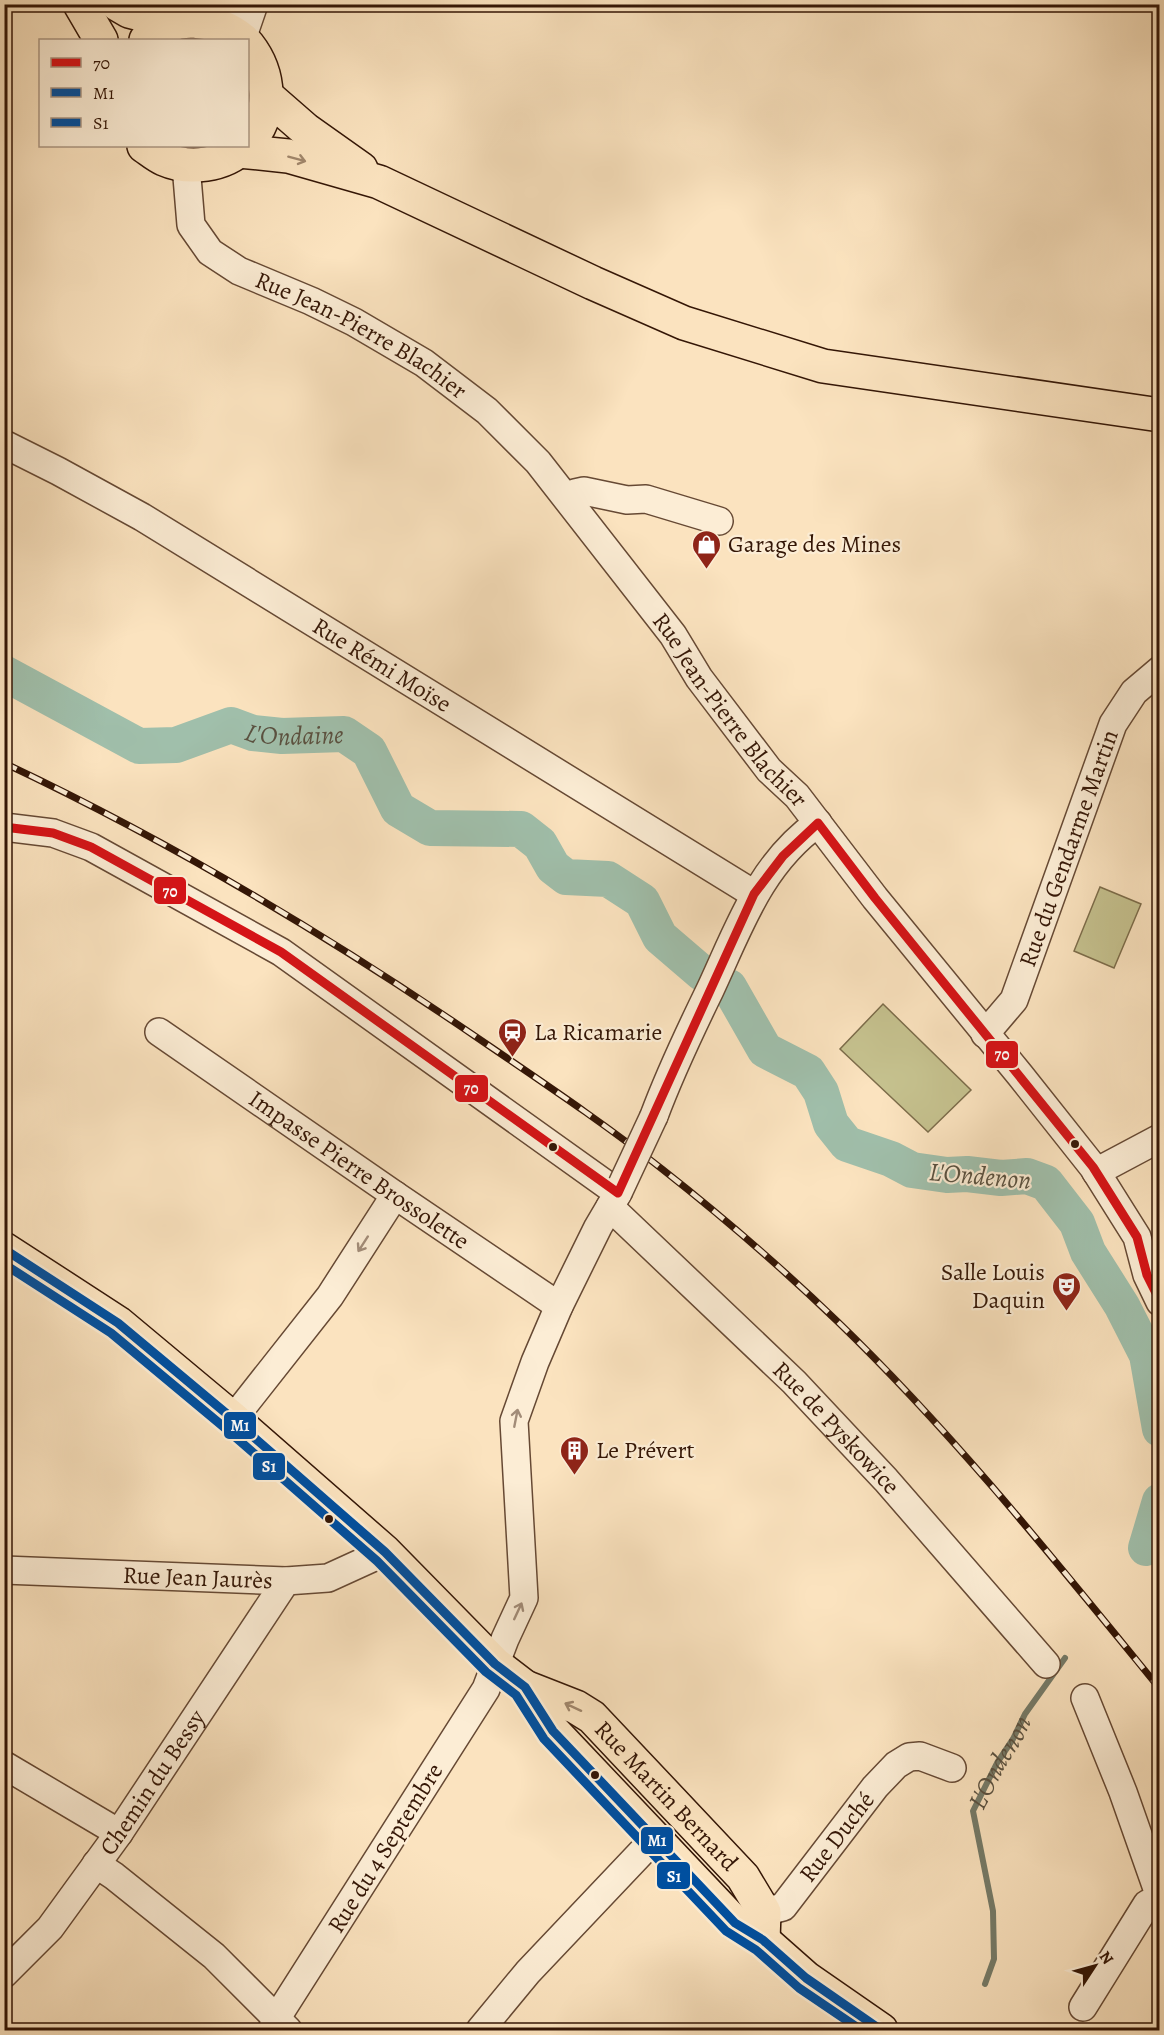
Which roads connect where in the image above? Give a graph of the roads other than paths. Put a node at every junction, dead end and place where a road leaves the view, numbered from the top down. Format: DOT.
graph roads {
  1 [pos="81,4"];
  2 [pos="117,4"];
  3 [pos="254,4"];
  4 [pos="175,23"];
  5 [pos="236,31"];
  6 [pos="100,39"];
  7 [pos="147,39"];
  8 [pos="249,47"];
  9 [pos="267,96"];
  10 [pos="249,140"];
  11 [pos="145,147"];
  12 [pos="241,147"];
  13 [pos="248,147"];
  14 [pos="186,165"];
  15 [pos="379,182"];
  16 [pos="1160,415"];
  17 [pos="4,444"];
  18 [pos="567,498"];
  19 [pos="719,521"];
  20 [pos="1160,670"];
  21 [pos="818,823"];
  22 [pos="4,826"];
  23 [pos="754,894"];
  24 [pos="159,1032"];
  25 [pos="985,1034"];
  26 [pos="1160,1138"];
  27 [pos="1096,1172"];
  28 [pos="395,1195"];
  29 [pos="614,1200"];
  30 [pos="4,1249"];
  31 [pos="1160,1302"];
  32 [pos="559,1306"];
  33 [pos="233,1419"];
  34 [pos="385,1552"];
  35 [pos="4,1570"];
  36 [pos="286,1581"];
  37 [pos="495,1664"];
  38 [pos="1046,1664"];
  39 [pos="525,1687"];
  40 [pos="1085,1698"];
  41 [pos="4,1765"];
  42 [pos="952,1768"];
  43 [pos="119,1833"];
  44 [pos="655,1838"];
  45 [pos="96,1864"];
  46 [pos="1160,1898"];
  47 [pos="763,1926"];
  48 [pos="4,1974"];
  49 [pos="1083,2007"];
  50 [pos="279,2027"];
  51 [pos="480,2031"];
  52 [pos="881,2031"];
  1 -- 6 [label="main road"];
  2 -- 4 [label="main road"];
  3 -- 5 [label="street"];
  4 -- 5 [label="main road"];
  4 -- 7 [label="main road"];
  8 -- 9 [label="main road"];
  9 -- 10 [label="main road"];
  9 -- 15 [label="main road"];
  11 -- 14 [label="main road"];
  12 -- 14 [label="main road"];
  13 -- 15 [label="main road, one-way"];
  14 -- 18 [label="street, Rue Jean-Pierre Blachier"];
  15 -- 16 [label="main road"];
  17 -- 23 [label="street, Rue Rémi Moïse"];
  18 -- 19 [label="street"];
  18 -- 21 [label="street, Rue Jean-Pierre Blachier"];
  20 -- 25 [label="street, Rue du Gendarme Martin"];
  21 -- 23 [label="street, Rue Jean-Pierre Blachier"];
  21 -- 25 [label="street"];
  22 -- 29 [label="street, Rue de Pyskowice"];
  23 -- 29 [label="street, Rue Jean-Pierre Blachier, bridge"];
  24 -- 28 [label="street, Impasse Pierre Brossolette"];
  25 -- 27 [label="street"];
  26 -- 27 [label="street"];
  27 -- 31 [label="street"];
  28 -- 32 [label="street, Impasse Pierre Brossolette"];
  28 -- 33 [label="street, one-way"];
  29 -- 32 [label="street, Rue Jean-Pierre Blachier"];
  29 -- 38 [label="street, Rue de Pyskowice"];
  30 -- 33 [label="main road"];
  37 -- 32 [label="street, Rue du 4 Septembre, one-way"];
  33 -- 34 [label="main road"];
  34 -- 36 [label="street, Rue Jean Jaurès"];
  34 -- 37 [label="main road"];
  35 -- 36 [label="street, Rue Jean Jaurès"];
  36 -- 43 [label="street, Chemin du Bessy"];
  37 -- 39 [label="main road"];
  37 -- 50 [label="street, Rue du 4 Septembre"];
  39 -- 44 [label="main road"];
  47 -- 39 [label="main road, Rue Martin Bernard, one-way"];
  40 -- 46 [label="street"];
  41 -- 43 [label="street"];
  42 -- 47 [label="street, Rue Duché"];
  43 -- 45 [label="street, Chemin du Bessy"];
  44 -- 47 [label="main road"];
  44 -- 51 [label="street"];
  45 -- 48 [label="street, Chemin du Bessy"];
  45 -- 50 [label="street"];
  46 -- 49 [label="street"];
  47 -- 52 [label="main road"];
}
